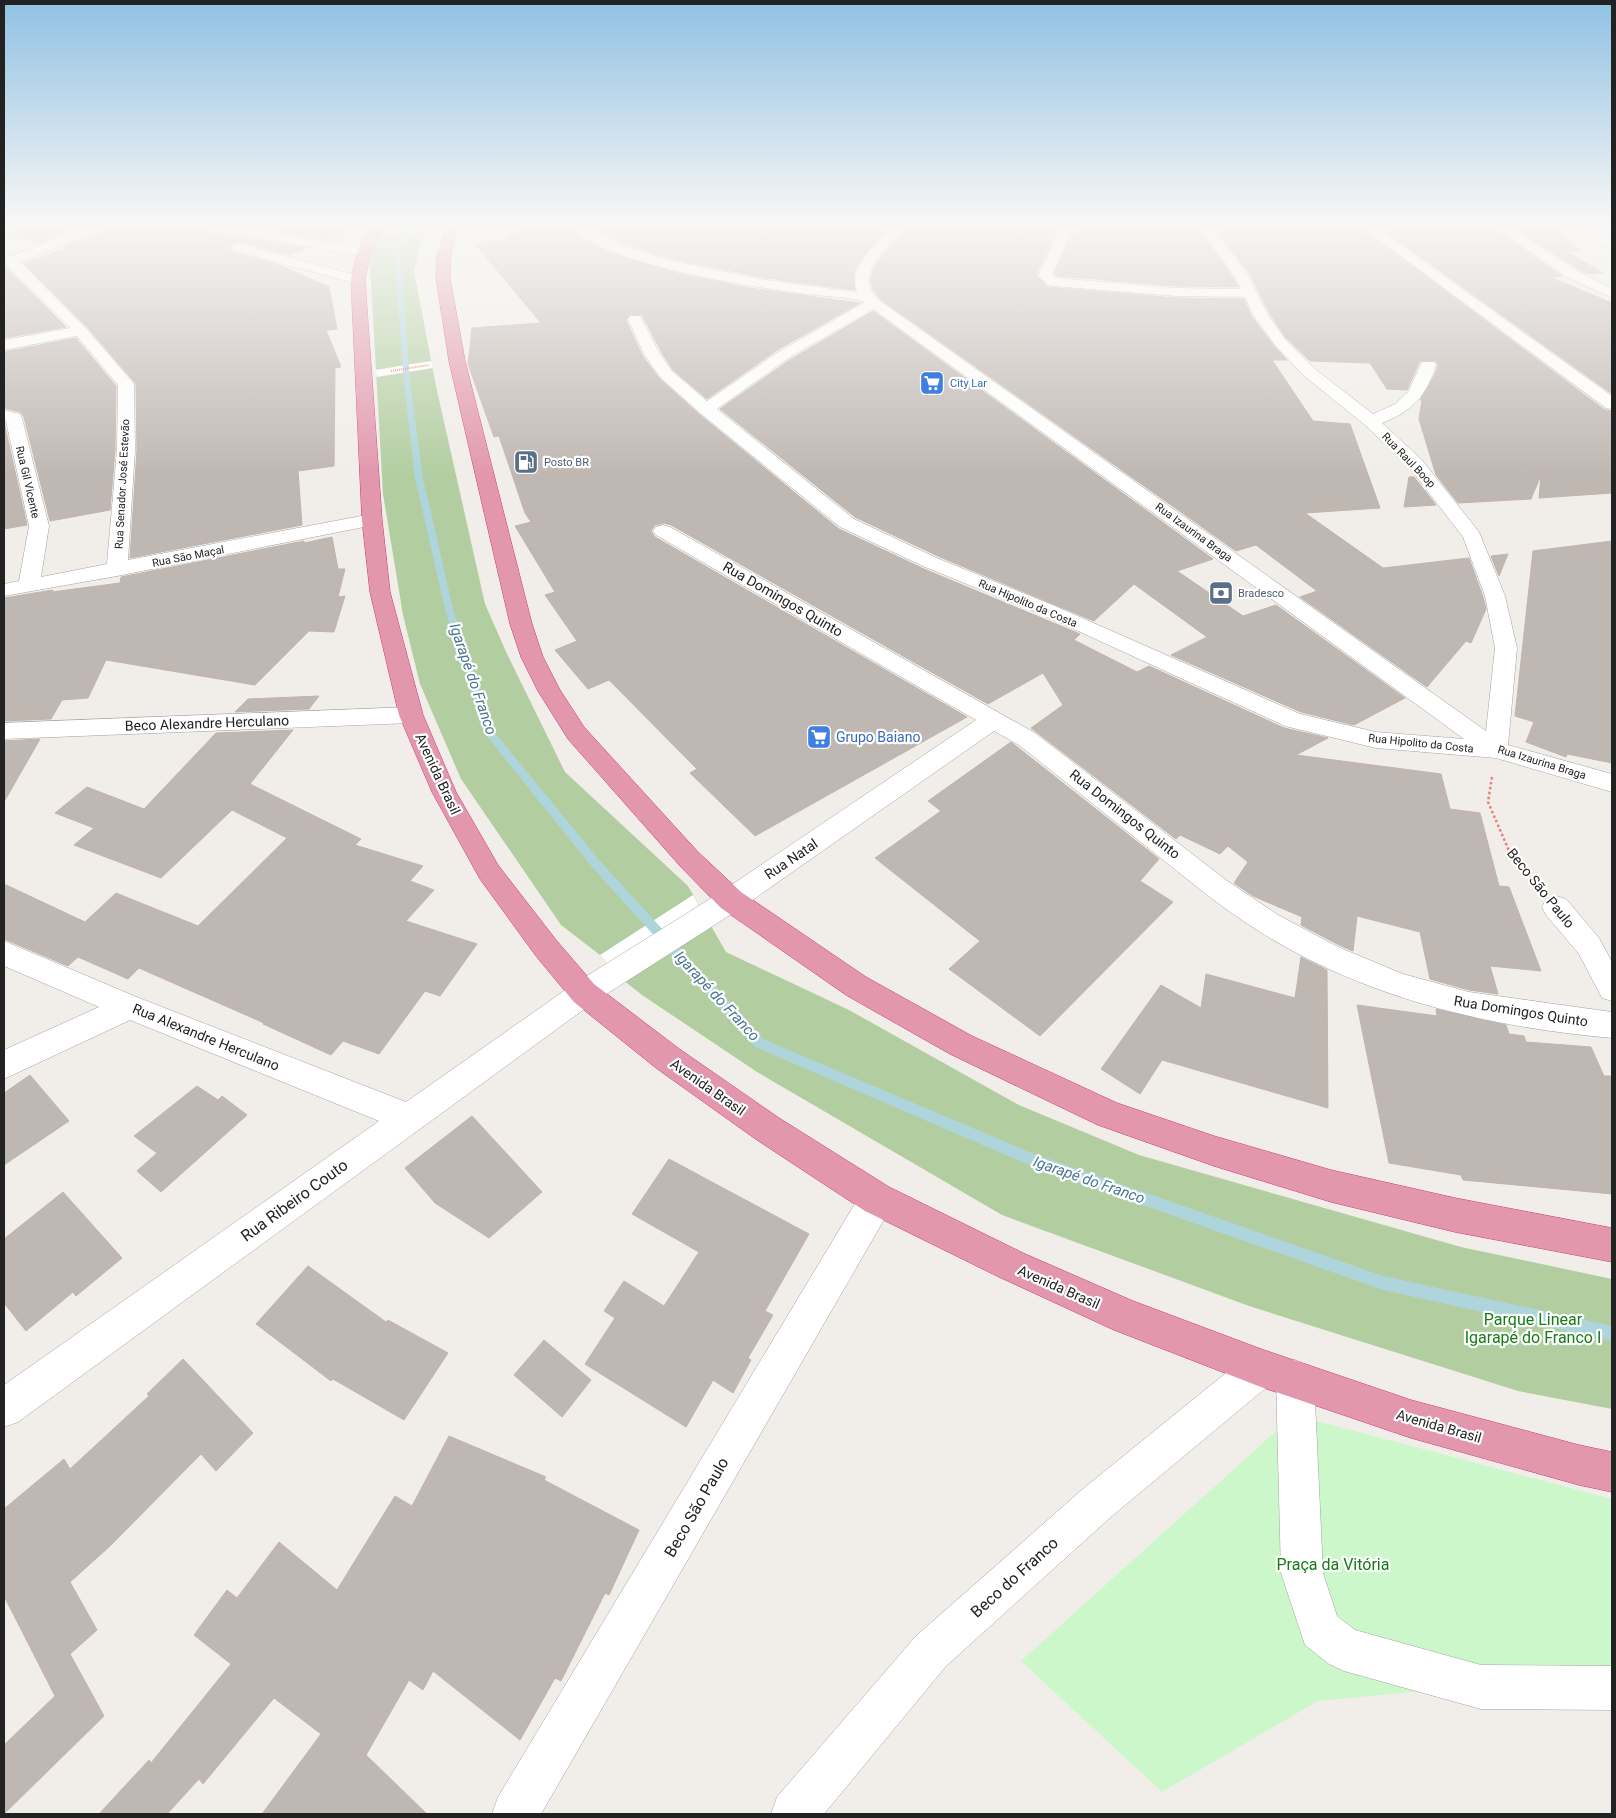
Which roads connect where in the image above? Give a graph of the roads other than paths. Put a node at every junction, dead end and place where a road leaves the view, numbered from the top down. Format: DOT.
graph roads {
  1 [pos="56,307"];
  2 [pos="362,307"];
  3 [pos="448,307"];
  4 [pos="861,307"];
  5 [pos="880,307"];
  6 [pos="1257,307"];
  7 [pos="1478,307"];
  8 [pos="635,319"];
  9 [pos="80,331"];
  10 [pos="4,344"];
  11 [pos="1428,366"];
  12 [pos="1612,404"];
  13 [pos="706,409"];
  14 [pos="4,415"];
  15 [pos="1371,421"];
  16 [pos="372,520"];
  17 [pos="663,531"];
  18 [pos="117,570"];
  19 [pos="29,585"];
  20 [pos="4,590"];
  21 [pos="411,716"];
  22 [pos="995,719"];
  23 [pos="4,732"];
  24 [pos="1496,750"];
  25 [pos="1612,783"];
  26 [pos="731,900"];
  27 [pos="1556,907"];
  28 [pos="4,953"];
  29 [pos="1612,989"];
  30 [pos="584,993"];
  31 [pos="129,1006"];
  32 [pos="1612,1024"];
  33 [pos="4,1065"];
  34 [pos="409,1118"];
  35 [pos="877,1199"];
  36 [pos="1612,1245"];
  37 [pos="1278,1374"];
  38 [pos="4,1408"];
  39 [pos="1612,1472"];
  40 [pos="1612,1688"];
  41 [pos="515,1814"];
  42 [pos="794,1814"];
  1 -- 9 [label="street, Rua Senador José Estevão"];
  2 -- 16 [label="highway, Avenida Brasil"];
  3 -- 26 [label="highway"];
  4 -- 13 [label="street"];
  5 -- 24 [label="street, Rua Izaurina Braga"];
  6 -- 15 [label="street, Rua Raul Boop"];
  7 -- 12 [label="street"];
  8 -- 13 [label="street, Rua Hipolito da Costa"];
  9 -- 10 [label="street"];
  9 -- 18 [label="street, Rua Senador José Estevão"];
  11 -- 15 [label="street"];
  13 -- 24 [label="street, Rua Hipolito da Costa"];
  14 -- 19 [label="street, Rua Gil Vicente"];
  15 -- 24 [label="street, Rua Raul Boop"];
  16 -- 18 [label="street, Rua São Maçal"];
  16 -- 21 [label="highway, Avenida Brasil"];
  17 -- 22 [label="street, Rua Domingos Quinto"];
  18 -- 19 [label="street, Rua São Maçal"];
  19 -- 20 [label="street, Rua São Maçal"];
  21 -- 23 [label="street, Beco Alexandre Herculano"];
  21 -- 30 [label="highway, Avenida Brasil"];
  22 -- 26 [label="street, Rua Natal"];
  22 -- 32 [label="street, Rua Domingos Quinto"];
  24 -- 25 [label="street, Rua Izaurina Braga"];
  26 -- 30 [label="street, Rua Natal"];
  26 -- 36 [label="highway"];
  27 -- 29 [label="street, Beco São Paulo"];
  28 -- 31 [label="street, Rua Alexandre Herculano"];
  30 -- 34 [label="street, Rua Ribeiro Couto"];
  30 -- 35 [label="highway, Avenida Brasil"];
  31 -- 33 [label="street"];
  31 -- 34 [label="street, Rua Alexandre Herculano"];
  34 -- 38 [label="street, Rua Ribeiro Couto"];
  35 -- 37 [label="highway, Avenida Brasil"];
  35 -- 41 [label="street, Beco São Paulo"];
  37 -- 39 [label="highway, Avenida Brasil"];
  37 -- 40 [label="street"];
  37 -- 42 [label="street, Beco do Franco"];
}
